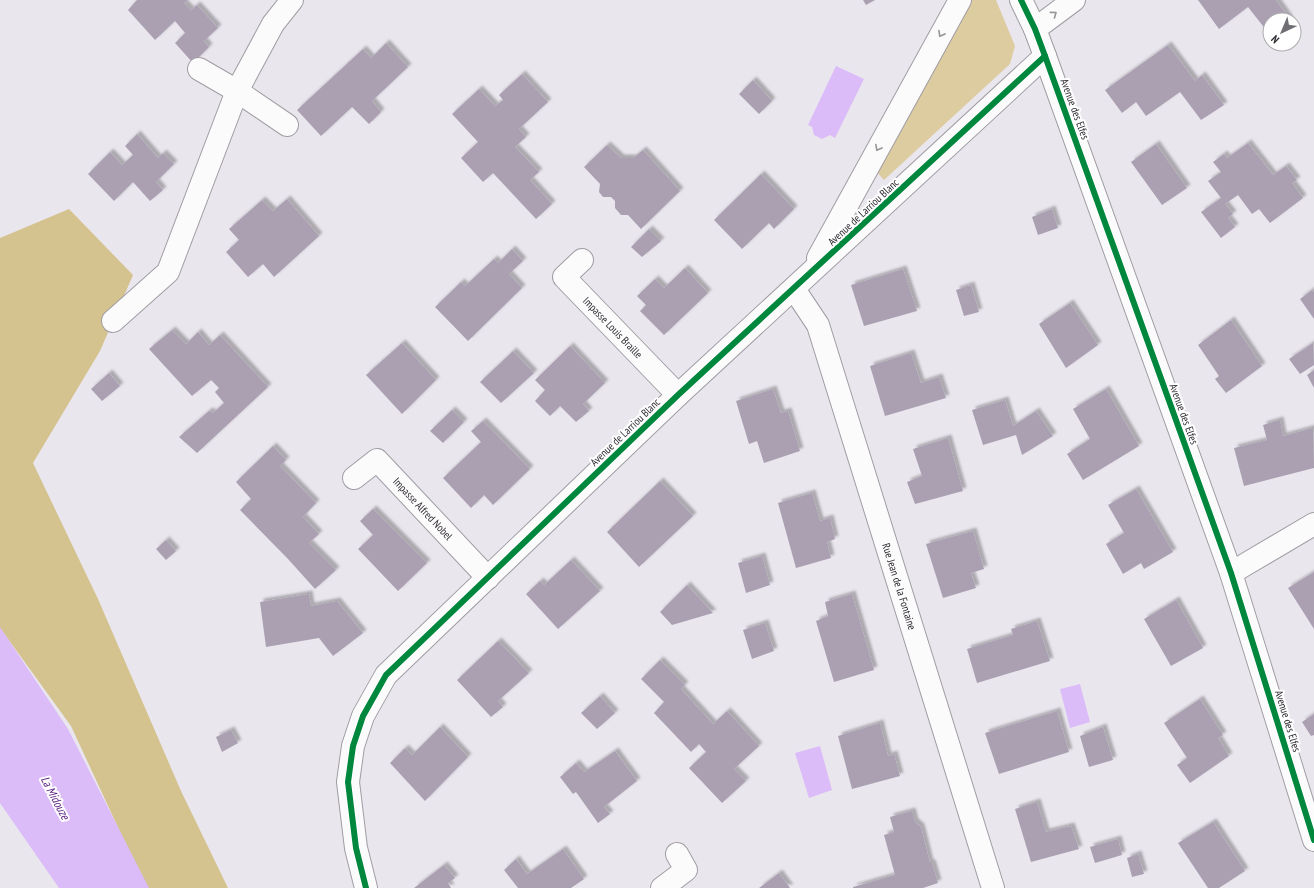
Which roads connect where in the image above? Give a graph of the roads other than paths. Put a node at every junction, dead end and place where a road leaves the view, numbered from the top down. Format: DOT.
graph roads {
  1 [pos="292,0"];
  2 [pos="960,0"];
  3 [pos="1021,0"];
  4 [pos="1074,0"];
  5 [pos="1035,29"];
  6 [pos="1045,56"];
  7 [pos="199,70"];
  8 [pos="237,90"];
  9 [pos="287,125"];
  10 [pos="582,260"];
  11 [pos="801,282"];
  12 [pos="113,321"];
  13 [pos="678,395"];
  14 [pos="354,478"];
  15 [pos="1314,524"];
  16 [pos="1230,573"];
  17 [pos="488,578"];
  18 [pos="1314,840"];
  19 [pos="677,854"];
  20 [pos="366,888"];
  21 [pos="662,888"];
  22 [pos="993,888"];
  1 -- 8 [label="street"];
  2 -- 11 [label="street, Avenue de Larriou Blanc, one-way"];
  3 -- 5 [label="street, Avenue des Elfes"];
  5 -- 4 [label="street, one-way"];
  5 -- 6 [label="street, Avenue des Elfes"];
  6 -- 11 [label="street, Avenue de Larriou Blanc"];
  6 -- 16 [label="street, Avenue des Elfes"];
  7 -- 8 [label="street"];
  8 -- 9 [label="street"];
  8 -- 12 [label="street"];
  10 -- 13 [label="street, Impasse Louis Braille"];
  11 -- 13 [label="street, Avenue de Larriou Blanc"];
  11 -- 22 [label="street, Rue Jean de la Fontaine"];
  13 -- 17 [label="street, Avenue de Larriou Blanc"];
  14 -- 17 [label="street, Impasse Alfred Nobel"];
  15 -- 16 [label="street"];
  16 -- 18 [label="street, Avenue des Elfes"];
  17 -- 20 [label="street, Avenue de Larriou Blanc"];
  19 -- 21 [label="street"];
}
